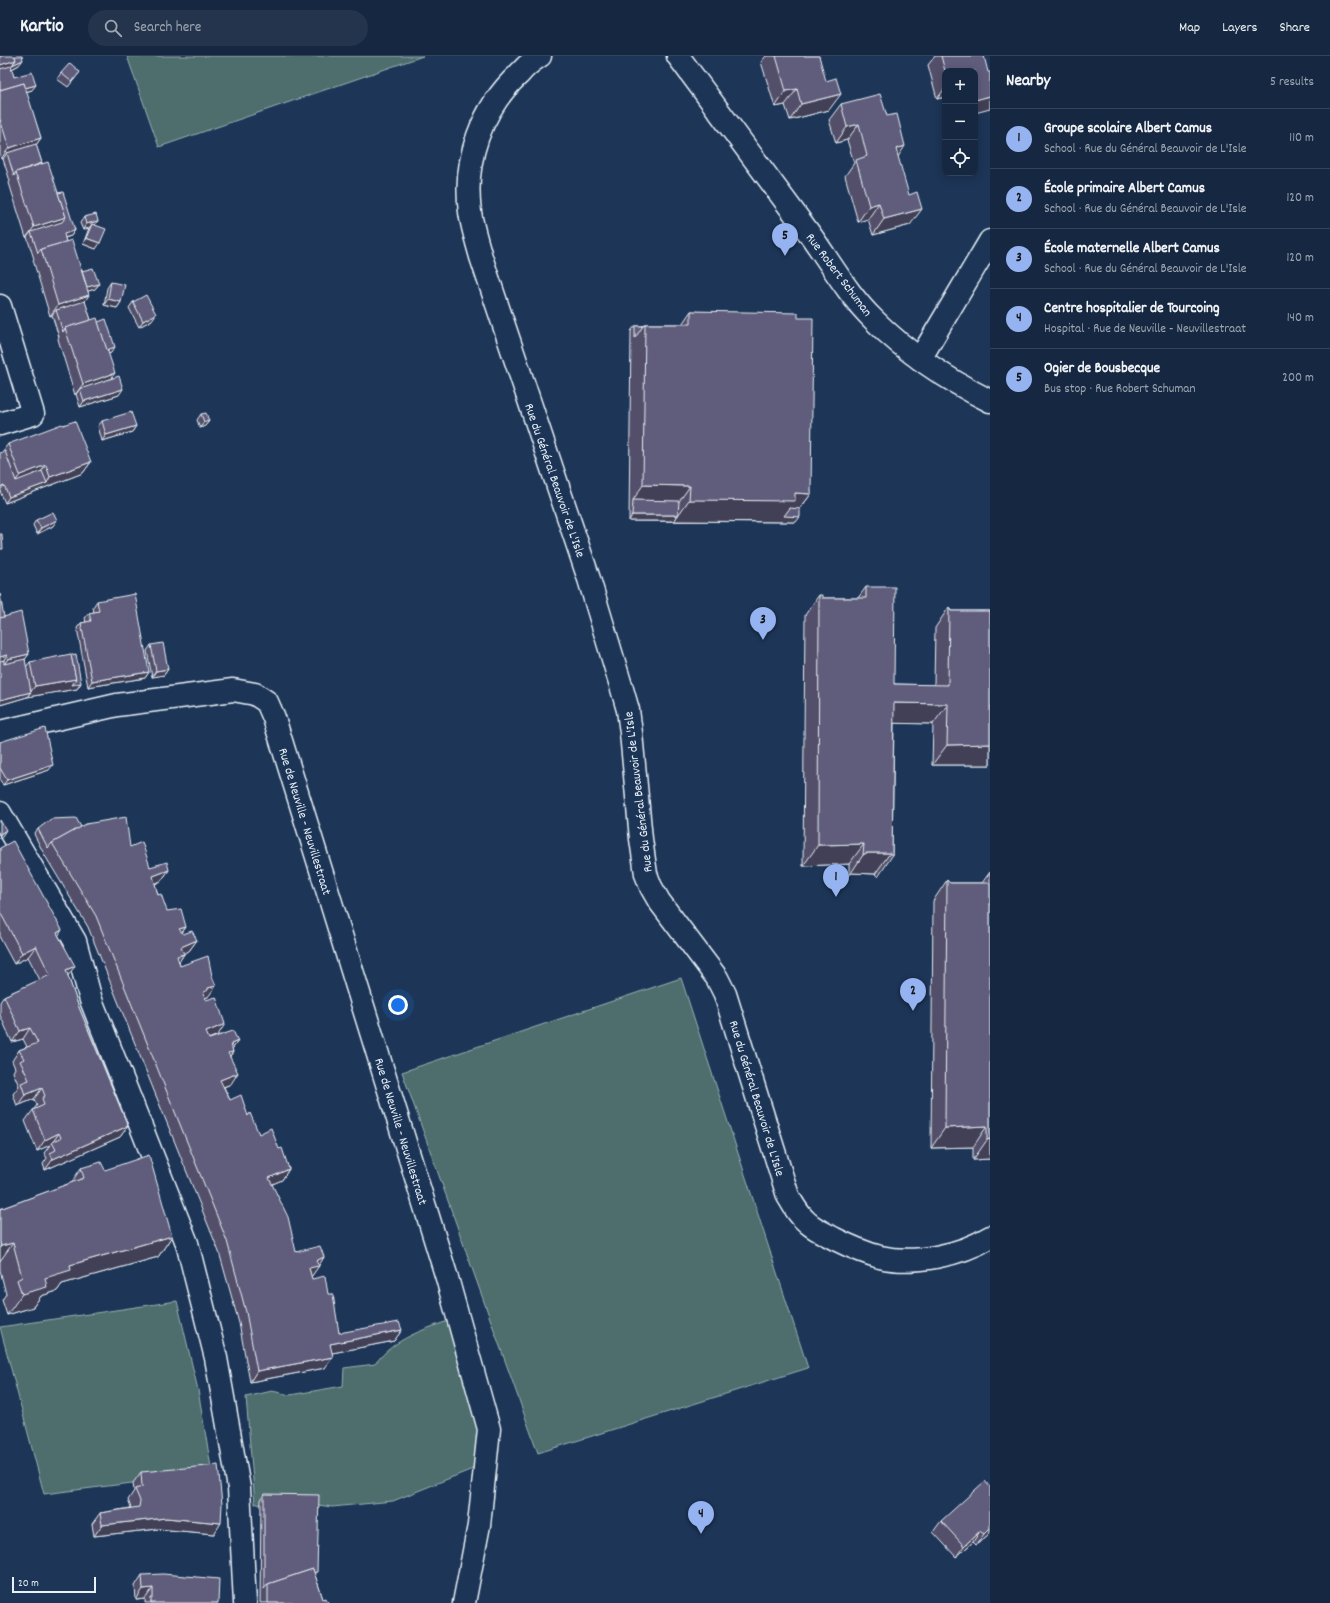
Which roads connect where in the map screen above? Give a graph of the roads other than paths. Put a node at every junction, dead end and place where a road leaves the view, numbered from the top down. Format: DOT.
graph roads {
  1 [pos="540,56"];
  2 [pos="678,56"];
  3 [pos="990,241"];
  4 [pos="0,306"];
  5 [pos="920,359"];
  6 [pos="990,401"];
  7 [pos="0,424"];
  8 [pos="0,732"];
  9 [pos="0,813"];
  10 [pos="990,1237"];
  11 [pos="245,1603"];
  12 [pos="464,1603"];
  1 -- 10 [label="street, Rue du Général Beauvoir de L'Isle"];
  2 -- 5 [label="street, Rue Robert Schuman"];
  3 -- 5 [label="street"];
  4 -- 7 [label="street"];
  5 -- 6 [label="street, Rue Robert Schuman"];
  8 -- 12 [label="street, Rue de Neuville - Neuvillestraat"];
  9 -- 11 [label="street"];
}
